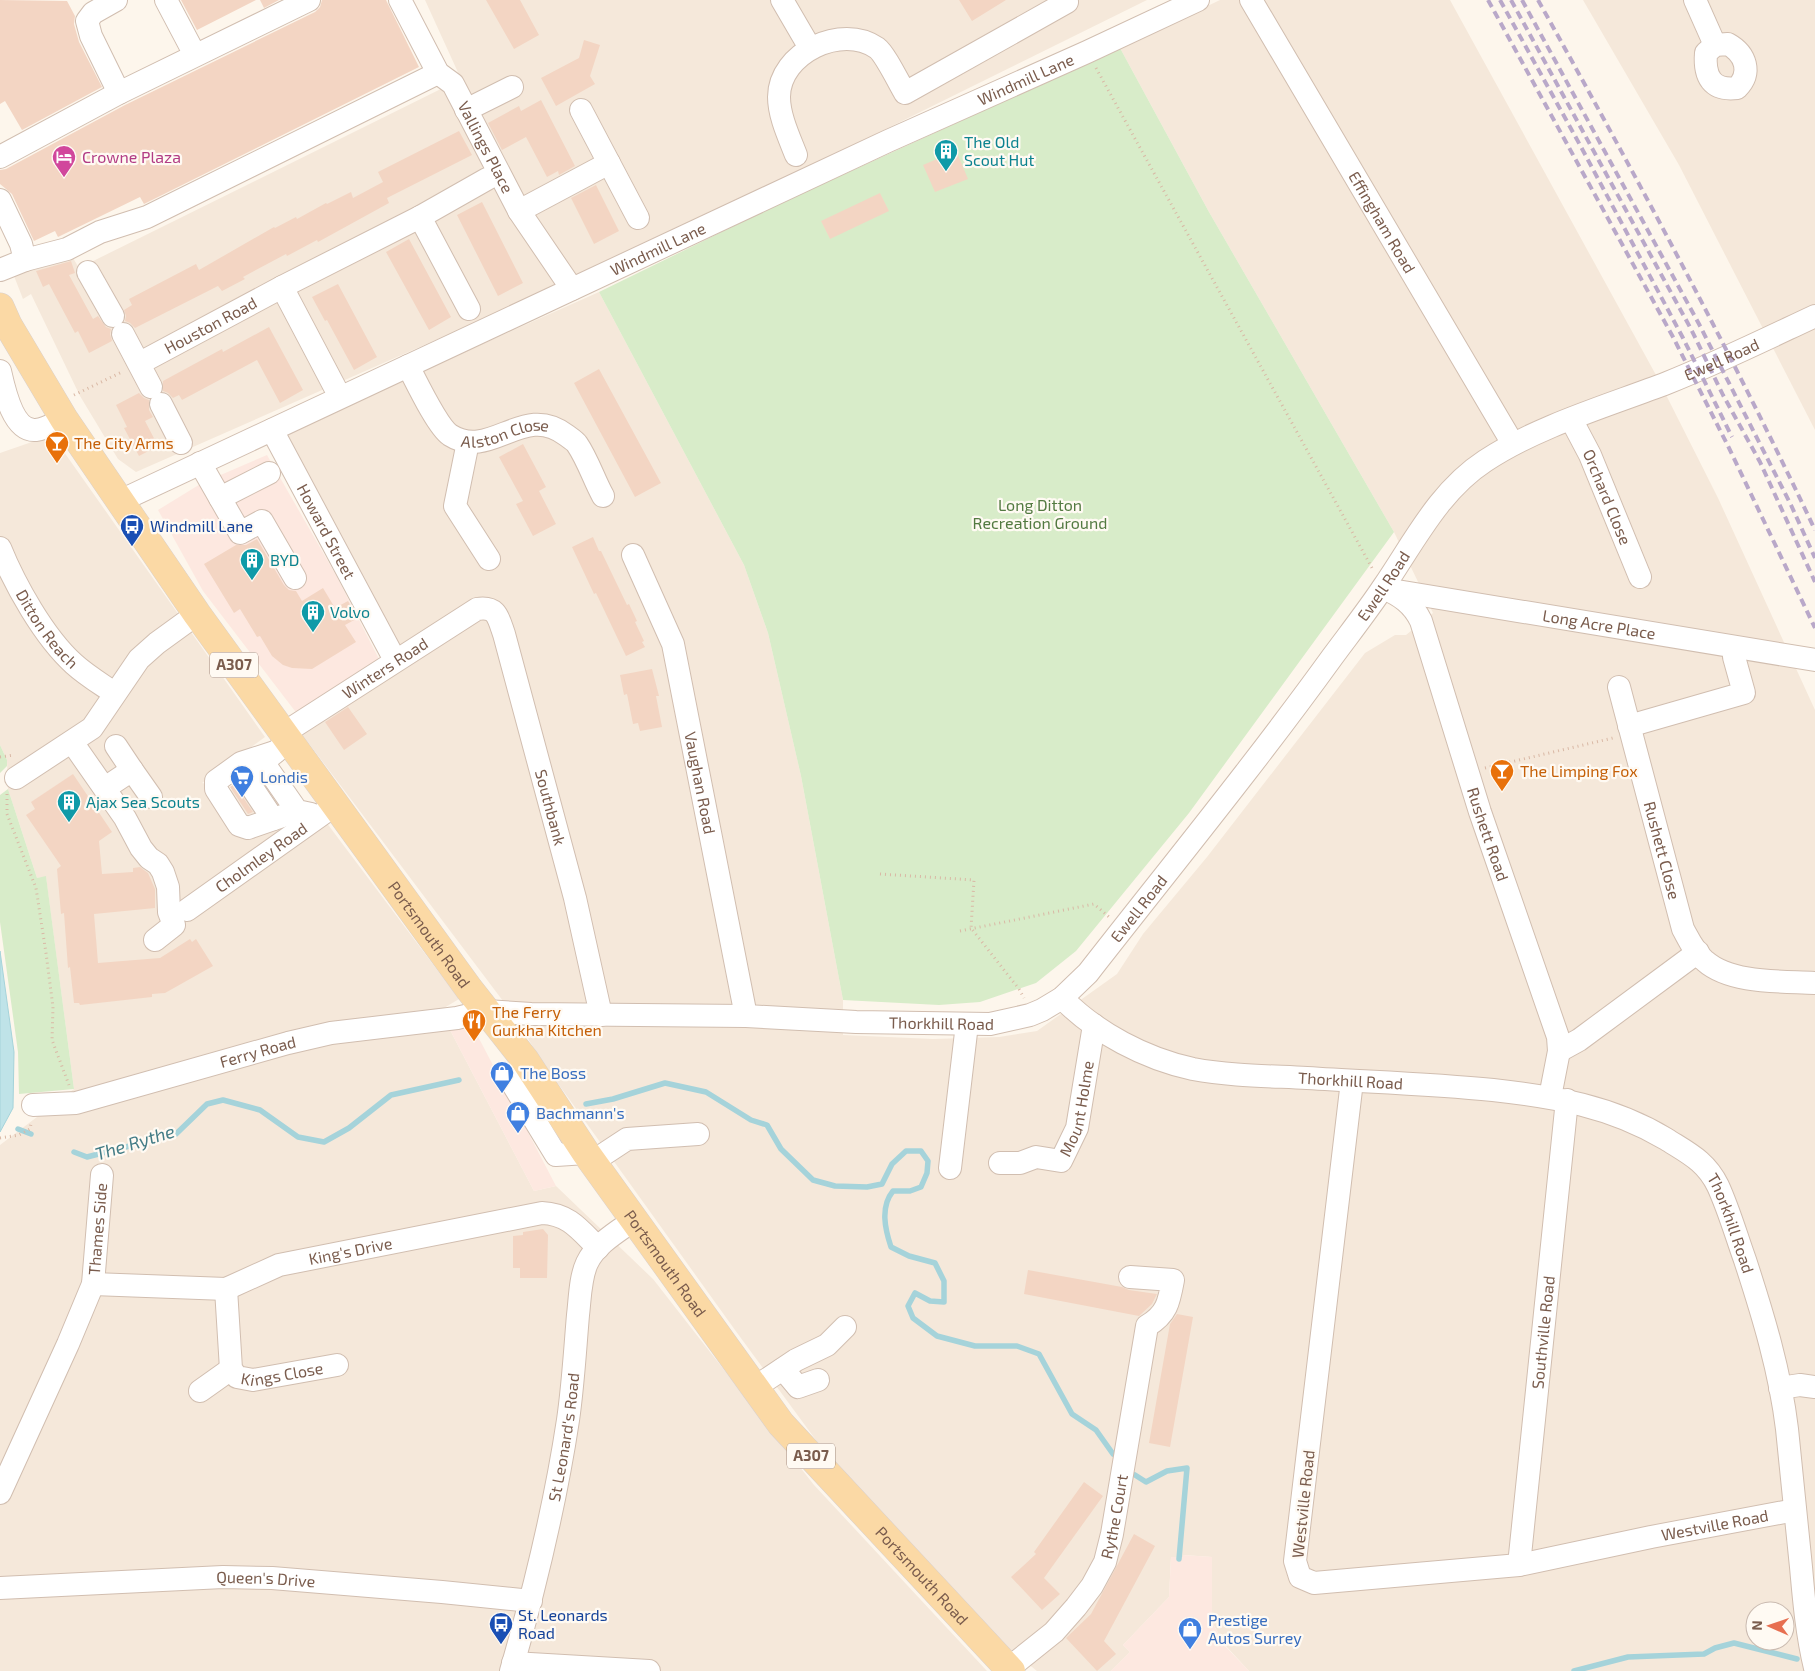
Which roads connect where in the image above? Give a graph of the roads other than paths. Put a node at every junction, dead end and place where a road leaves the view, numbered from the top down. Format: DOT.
graph roads {
  1 [pos="116,0"];
  2 [pos="166,0"];
  3 [pos="309,0"];
  4 [pos="400,0"];
  5 [pos="782,0"];
  6 [pos="1198,0"];
  7 [pos="1251,0"];
  8 [pos="1695,0"];
  9 [pos="1067,2"];
  10 [pos="1715,45"];
  11 [pos="810,48"];
  12 [pos="195,55"];
  13 [pos="445,78"];
  14 [pos="512,87"];
  15 [pos="119,93"];
  16 [pos="466,110"];
  17 [pos="581,110"];
  18 [pos="796,155"];
  19 [pos="0,157"];
  20 [pos="609,164"];
  21 [pos="487,179"];
  22 [pos="0,200"];
  23 [pos="518,211"];
  24 [pos="420,217"];
  25 [pos="638,218"];
  26 [pos="25,260"];
  27 [pos="0,270"];
  28 [pos="88,272"];
  29 [pos="282,287"];
  30 [pos="572,289"];
  31 [pos="469,308"];
  32 [pos="1815,316"];
  33 [pos="3,322"];
  34 [pos="140,363"];
  35 [pos="408,366"];
  36 [pos="0,371"];
  37 [pos="340,397"];
  38 [pos="60,411"];
  39 [pos="1571,419"];
  40 [pos="272,430"];
  41 [pos="468,442"];
  42 [pos="181,443"];
  43 [pos="1513,444"];
  44 [pos="200,463"];
  45 [pos="269,473"];
  46 [pos="603,496"];
  47 [pos="220,498"];
  48 [pos="120,502"];
  49 [pos="0,548"];
  50 [pos="632,555"];
  51 [pos="489,559"];
  52 [pos="1640,577"];
  53 [pos="295,578"];
  54 [pos="1383,588"];
  55 [pos="486,607"];
  56 [pos="197,614"];
  57 [pos="1734,657"];
  58 [pos="395,660"];
  59 [pos="1815,660"];
  60 [pos="1619,687"];
  61 [pos="114,693"];
  62 [pos="1631,731"];
  63 [pos="72,742"];
  64 [pos="116,746"];
  65 [pos="270,755"];
  66 [pos="132,770"];
  67 [pos="16,778"];
  68 [pos="105,788"];
  69 [pos="151,797"];
  70 [pos="301,813"];
  71 [pos="187,910"];
  72 [pos="155,940"];
  73 [pos="1698,952"];
  74 [pos="1815,982"];
  75 [pos="1062,998"];
  76 [pos="486,1011"];
  77 [pos="601,1015"];
  78 [pos="746,1016"];
  79 [pos="967,1024"];
  80 [pos="1094,1025"];
  81 [pos="1559,1051"];
  82 [pos="1352,1081"];
  83 [pos="1558,1098"];
  84 [pos="33,1105"];
  85 [pos="698,1134"];
  86 [pos="589,1158"];
  87 [pos="1000,1163"];
  88 [pos="950,1168"];
  89 [pos="102,1175"];
  90 [pos="634,1220"];
  91 [pos="598,1248"];
  92 [pos="1130,1277"];
  93 [pos="93,1284"];
  94 [pos="226,1289"];
  95 [pos="845,1326"];
  96 [pos="337,1365"];
  97 [pos="231,1369"];
  98 [pos="783,1369"];
  99 [pos="818,1380"];
  100 [pos="1815,1387"];
  101 [pos="754,1388"];
  102 [pos="1780,1388"];
  103 [pos="200,1391"];
  104 [pos="0,1493"];
  105 [pos="1795,1510"];
  106 [pos="1519,1565"];
  107 [pos="0,1588"];
  108 [pos="531,1602"];
  109 [pos="512,1667"];
  110 [pos="1815,1668"];
  111 [pos="1010,1670"];
  112 [pos="650,1671"];
  1 -- 15 [label="street"];
  2 -- 12 [label="street"];
  3 -- 12 [label="street"];
  4 -- 13 [label="street, Vallings Place"];
  5 -- 11 [label="street"];
  6 -- 30 [label="street, Windmill Lane"];
  7 -- 43 [label="street, Effingham Road"];
  8 -- 10 [label="street"];
  9 -- 11 [label="street"];
  11 -- 18 [label="street"];
  12 -- 15 [label="street"];
  13 -- 16 [label="street, Vallings Place"];
  13 -- 26 [label="street"];
  14 -- 16 [label="street"];
  15 -- 19 [label="street"];
  16 -- 23 [label="street, Vallings Place"];
  17 -- 20 [label="street"];
  20 -- 23 [label="street, Vallings Place"];
  20 -- 25 [label="street"];
  21 -- 24 [label="street, Houston Road"];
  22 -- 26 [label="street"];
  23 -- 30 [label="street, Vallings Place"];
  24 -- 29 [label="street, Houston Road"];
  24 -- 31 [label="street"];
  26 -- 27 [label="street"];
  28 -- 34 [label="street"];
  29 -- 34 [label="street, Houston Road"];
  29 -- 37 [label="street"];
  30 -- 35 [label="street, Windmill Lane"];
  32 -- 39 [label="street, Ewell Road"];
  33 -- 38 [label="main road, Portsmouth Road / A307"];
  34 -- 42 [label="street"];
  35 -- 37 [label="street, Windmill Lane"];
  35 -- 41 [label="street, Alston Close"];
  36 -- 38 [label="street"];
  37 -- 40 [label="street, Windmill Lane"];
  38 -- 48 [label="main road, Portsmouth Road / A307"];
  39 -- 43 [label="street, Ewell Road"];
  39 -- 52 [label="street, Orchard Close"];
  40 -- 44 [label="street, Windmill Lane"];
  40 -- 58 [label="street, Howard Street"];
  41 -- 46 [label="street, Alston Close"];
  41 -- 51 [label="street"];
  43 -- 54 [label="street, Ewell Road"];
  44 -- 47 [label="street"];
  44 -- 48 [label="street, Windmill Lane"];
  45 -- 47 [label="street"];
  47 -- 53 [label="street"];
  48 -- 56 [label="main road, Portsmouth Road / A307"];
  49 -- 61 [label="street, Ditton Reach"];
  50 -- 78 [label="street, Vaughan Road"];
  54 -- 59 [label="street, Long Acre Place"];
  54 -- 75 [label="street, Ewell Road"];
  54 -- 81 [label="street, Rushett Road"];
  55 -- 58 [label="street, Winters Road"];
  55 -- 77 [label="street, Southbank"];
  56 -- 61 [label="street"];
  56 -- 65 [label="main road, Portsmouth Road / A307"];
  57 -- 62 [label="street"];
  58 -- 65 [label="street, Winters Road"];
  60 -- 62 [label="street, Rushett Close"];
  61 -- 63 [label="street"];
  62 -- 73 [label="street, Rushett Close"];
  63 -- 67 [label="street"];
  63 -- 68 [label="street"];
  64 -- 66 [label="street"];
  65 -- 70 [label="main road, Portsmouth Road / A307"];
  65 -- 70 [label="street"];
  65 -- 70 [label="street, Winters Road"];
  66 -- 68 [label="street"];
  66 -- 69 [label="street"];
  68 -- 72 [label="street"];
  70 -- 71 [label="street, Cholmley Road"];
  70 -- 76 [label="main road, Portsmouth Road / A307"];
  73 -- 74 [label="street, Rushett Close"];
  73 -- 81 [label="street"];
  75 -- 79 [label="street, Thorkhill Road"];
  75 -- 80 [label="street, Thorkhill Road"];
  76 -- 77 [label="street, Thorkhill Road"];
  76 -- 84 [label="street, Ferry Road"];
  76 -- 86 [label="main road, Portsmouth Road / A307"];
  77 -- 78 [label="street, Thorkhill Road"];
  78 -- 79 [label="street, Thorkhill Road"];
  79 -- 88 [label="street"];
  80 -- 82 [label="street, Thorkhill Road"];
  80 -- 87 [label="street, Mount Holme"];
  81 -- 83 [label="street, Rushett Road"];
  82 -- 83 [label="street, Thorkhill Road"];
  82 -- 106 [label="street, Westville Road"];
  83 -- 102 [label="street, Thorkhill Road"];
  83 -- 106 [label="street, Southville Road"];
  85 -- 86 [label="street"];
  86 -- 90 [label="main road, Portsmouth Road / A307"];
  89 -- 93 [label="street, Thames Side"];
  90 -- 91 [label="street, St Leonard's Road"];
  90 -- 101 [label="main road, Portsmouth Road / A307"];
  91 -- 94 [label="street, King's Drive"];
  91 -- 108 [label="street, St Leonard's Road"];
  92 -- 111 [label="street, Rythe Court"];
  93 -- 94 [label="street, King's Drive"];
  93 -- 104 [label="street"];
  94 -- 97 [label="street, Kings Close"];
  95 -- 98 [label="street"];
  96 -- 97 [label="street, Kings Close"];
  97 -- 103 [label="street, Kings Close"];
  98 -- 99 [label="street"];
  98 -- 101 [label="street"];
  100 -- 102 [label="street"];
  101 -- 111 [label="main road, Portsmouth Road / A307"];
  102 -- 105 [label="street, Thorkhill Road"];
  105 -- 106 [label="street, Westville Road"];
  105 -- 110 [label="street, Thorkhill Road"];
  107 -- 108 [label="street, Queen's Drive"];
  108 -- 109 [label="street, St Leonard's Road"];
  109 -- 112 [label="street"];
}
